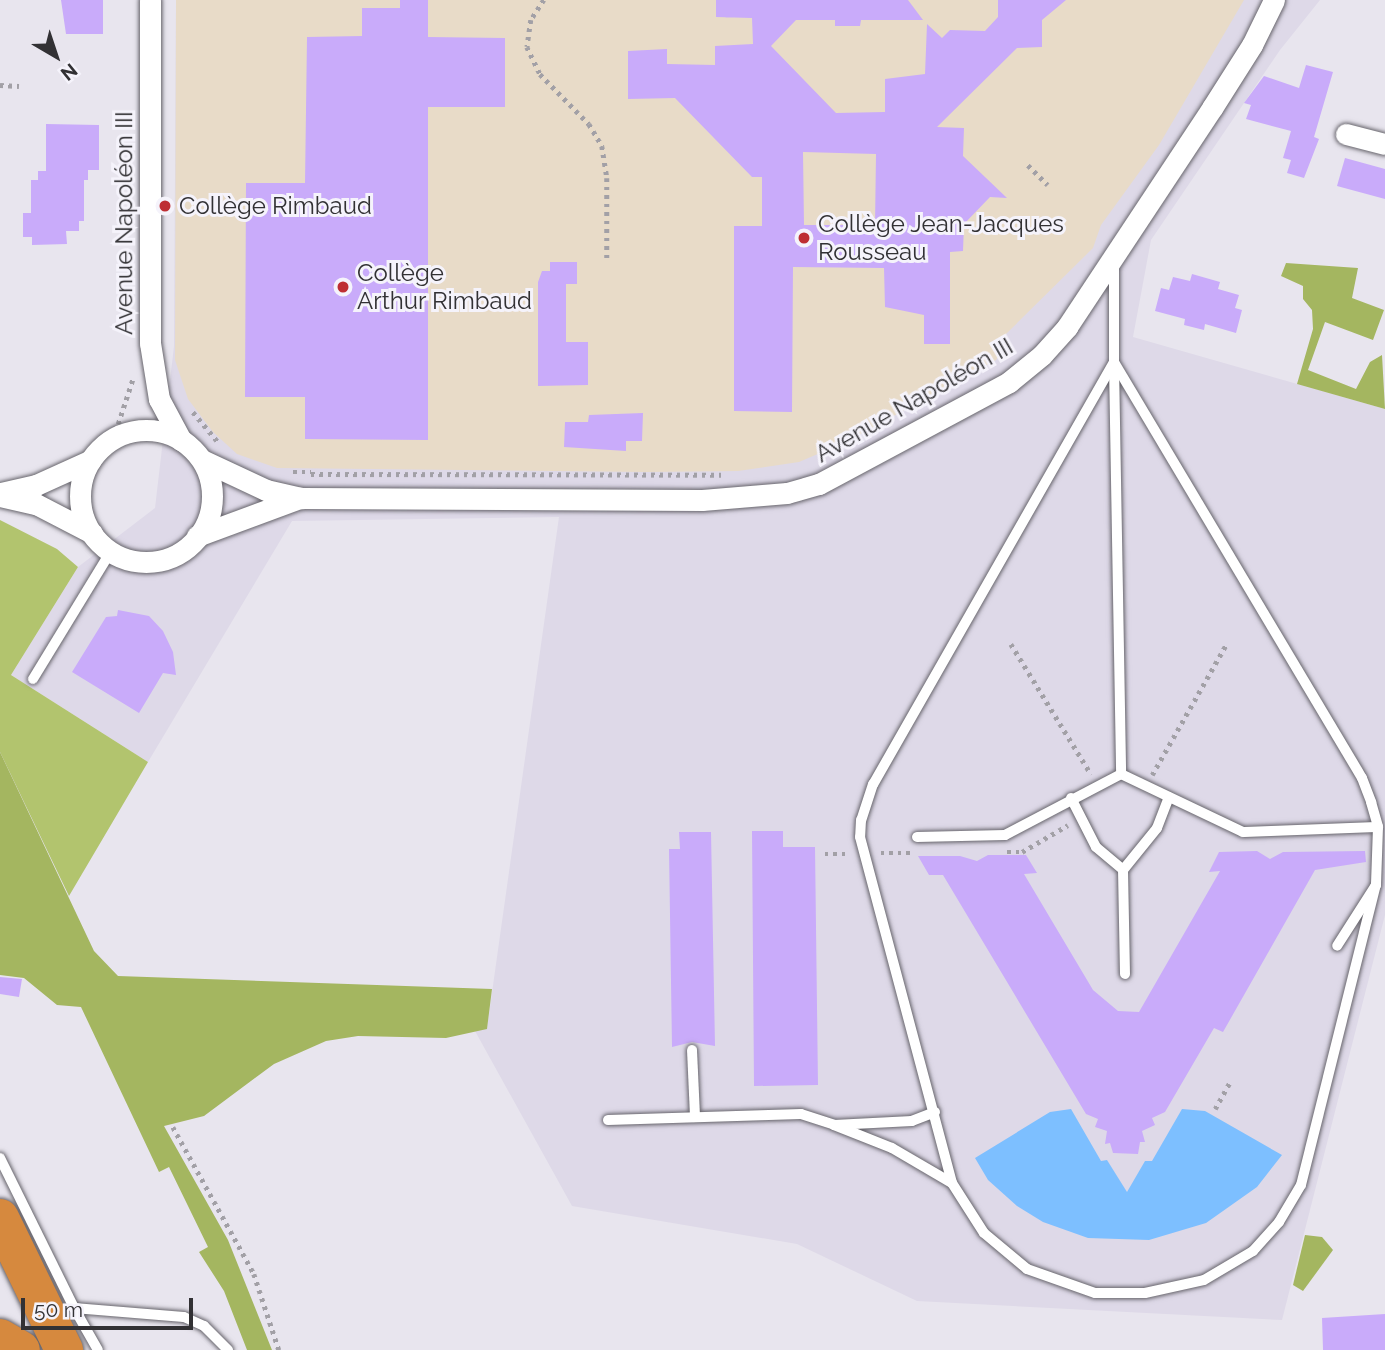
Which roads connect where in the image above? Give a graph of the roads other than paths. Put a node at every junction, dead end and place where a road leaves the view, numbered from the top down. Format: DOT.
graph roads {
  1 [pos="150,0"];
  2 [pos="1274,0"];
  3 [pos="1346,134"];
  4 [pos="1385,144"];
  5 [pos="1114,256"];
  6 [pos="1114,362"];
  7 [pos="181,440"];
  8 [pos="98,452"];
  9 [pos="202,460"];
  10 [pos="0,495"];
  11 [pos="307,498"];
  12 [pos="92,533"];
  13 [pos="197,536"];
  14 [pos="111,551"];
  15 [pos="33,679"];
  16 [pos="1121,774"];
  17 [pos="1170,797"];
  18 [pos="1071,798"];
  19 [pos="1378,827"];
  20 [pos="917,837"];
  21 [pos="1123,870"];
  22 [pos="1376,885"];
  23 [pos="1337,946"];
  24 [pos="1125,974"];
  25 [pos="692,1050"];
  26 [pos="935,1112"];
  27 [pos="695,1117"];
  28 [pos="608,1120"];
  29 [pos="834,1125"];
  30 [pos="0,1158"];
  31 [pos="952,1182"];
  32 [pos="0,1218"];
  33 [pos="0,1260"];
  34 [pos="74,1308"];
  35 [pos="0,1338"];
  36 [pos="21,1350"];
  37 [pos="42,1350"];
  38 [pos="64,1350"];
  39 [pos="98,1350"];
  40 [pos="228,1350"];
  1 -- 7 [label="street, Avenue Napoléon III"];
  2 -- 5 [label="street, Avenue Napoléon III"];
  3 -- 4 [label="street"];
  5 -- 6 [label="lane"];
  5 -- 11 [label="street, Avenue Napoléon III"];
  6 -- 16 [label="lane"];
  6 -- 19 [label="lane"];
  6 -- 26 [label="lane"];
  7 -- 8 [label="street"];
  7 -- 9 [label="street"];
  8 -- 10 [label="street"];
  8 -- 12 [label="street"];
  9 -- 11 [label="street, Avenue Napoléon III"];
  9 -- 13 [label="street"];
  10 -- 12 [label="street"];
  11 -- 13 [label="street, Avenue Napoléon III"];
  12 -- 14 [label="street"];
  13 -- 14 [label="street"];
  14 -- 15 [label="lane"];
  16 -- 17 [label="lane"];
  16 -- 18 [label="lane"];
  17 -- 19 [label="lane"];
  17 -- 21 [label="lane"];
  18 -- 20 [label="lane"];
  18 -- 21 [label="lane"];
  19 -- 22 [label="lane"];
  21 -- 24 [label="lane"];
  22 -- 23 [label="lane"];
  22 -- 31 [label="lane"];
  25 -- 27 [label="lane"];
  26 -- 29 [label="lane"];
  26 -- 31 [label="lane"];
  27 -- 28 [label="lane"];
  27 -- 29 [label="lane"];
  29 -- 31 [label="lane"];
  30 -- 34 [label="lane"];
  32 -- 38 [label="highway"];
  33 -- 37 [label="highway"];
  34 -- 39 [label="lane"];
  34 -- 40 [label="lane"];
  35 -- 36 [label="highway"];
}
